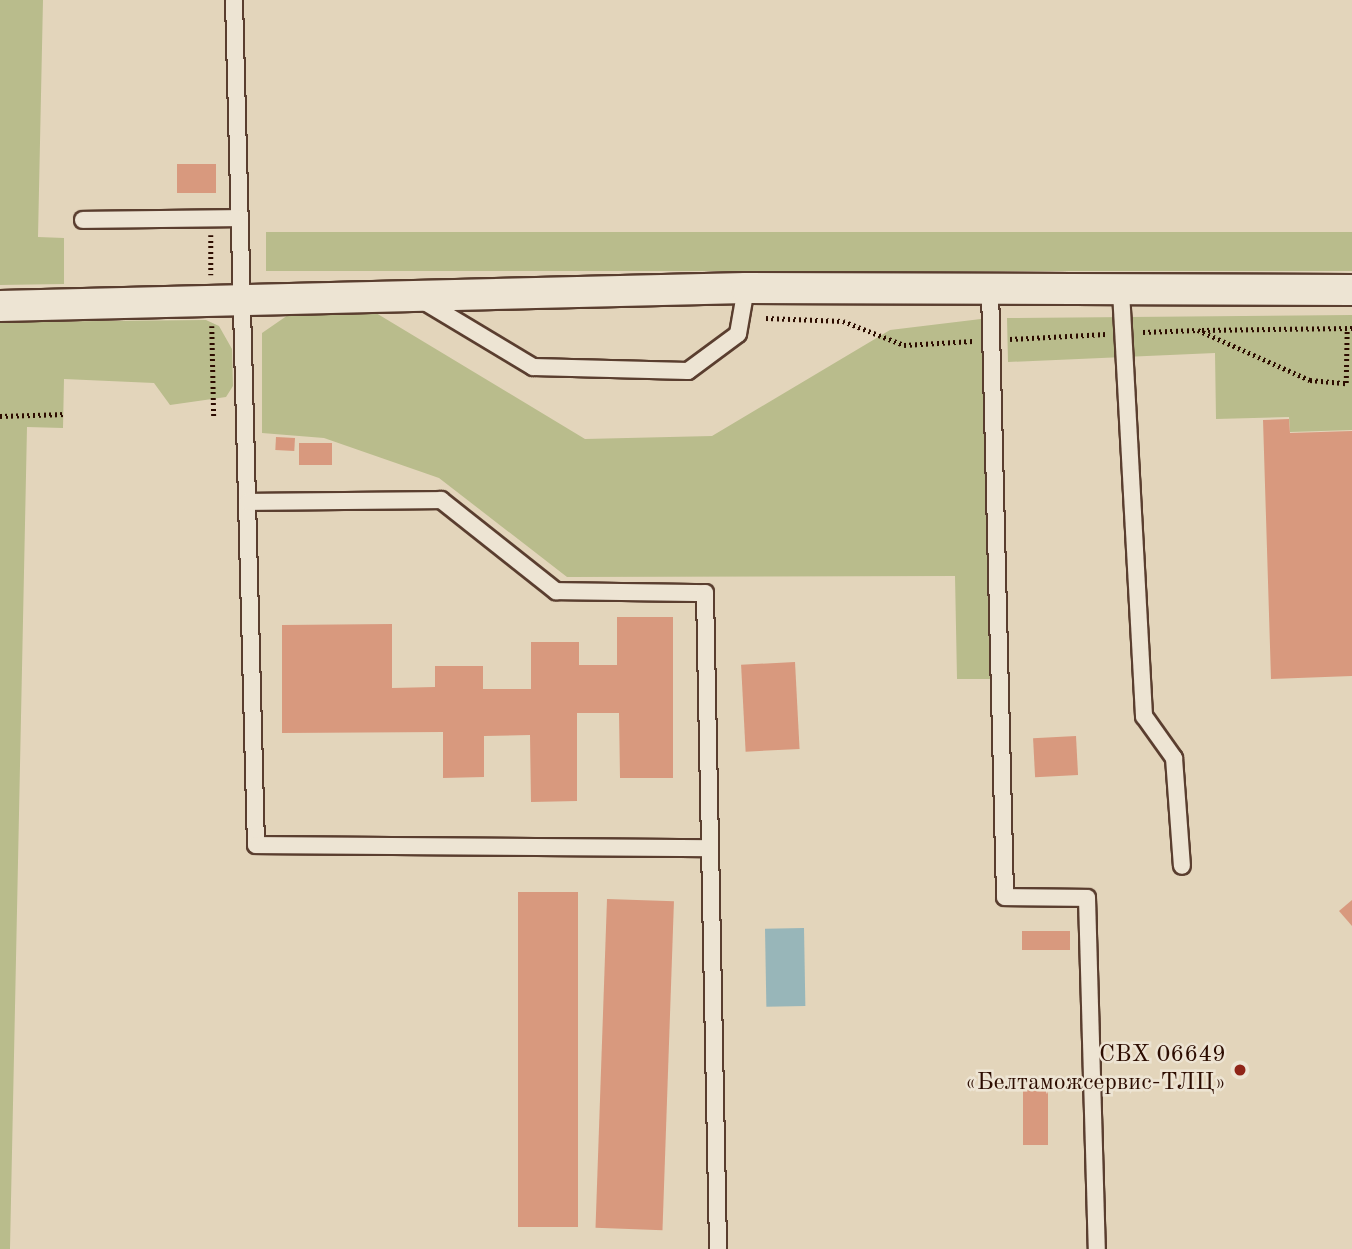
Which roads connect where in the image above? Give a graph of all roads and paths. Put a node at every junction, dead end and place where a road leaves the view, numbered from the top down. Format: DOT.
graph roads {
  1 [pos="234,0"];
  2 [pos="238,218"];
  3 [pos="83,220"];
  4 [pos="990,290"];
  5 [pos="1352,290"];
  6 [pos="1121,291"];
  7 [pos="412,295"];
  8 [pos="242,299"];
  9 [pos="743,303"];
  10 [pos="0,306"];
  11 [pos="1350,328"];
  12 [pos="1198,330"];
  13 [pos="1124,333"];
  14 [pos="991,340"];
  15 [pos="66,414"];
  16 [pos="0,416"];
  17 [pos="248,502"];
  18 [pos="708,848"];
  19 [pos="1182,866"];
  20 [pos="718,1249"];
  21 [pos="1097,1249"];
  1 -- 2 [label="lane"];
  2 -- 3 [label="lane"];
  2 -- 8 [label="lane"];
  4 -- 6 [label="street"];
  4 -- 9 [label="street"];
  4 -- 14 [label="lane"];
  5 -- 6 [label="street"];
  6 -- 13 [label="lane"];
  7 -- 8 [label="street"];
  7 -- 9 [label="street"];
  7 -- 9 [label="lane"];
  8 -- 10 [label="street"];
  8 -- 17 [label="lane"];
  9 -- 14 [label="path"];
  11 -- 12 [label="path"];
  11 -- 12 [label="path"];
  12 -- 13 [label="path"];
  13 -- 14 [label="path"];
  13 -- 19 [label="lane"];
  14 -- 21 [label="lane"];
  15 -- 16 [label="path"];
  17 -- 18 [label="lane"];
  17 -- 18 [label="lane"];
  18 -- 20 [label="lane"];
}
